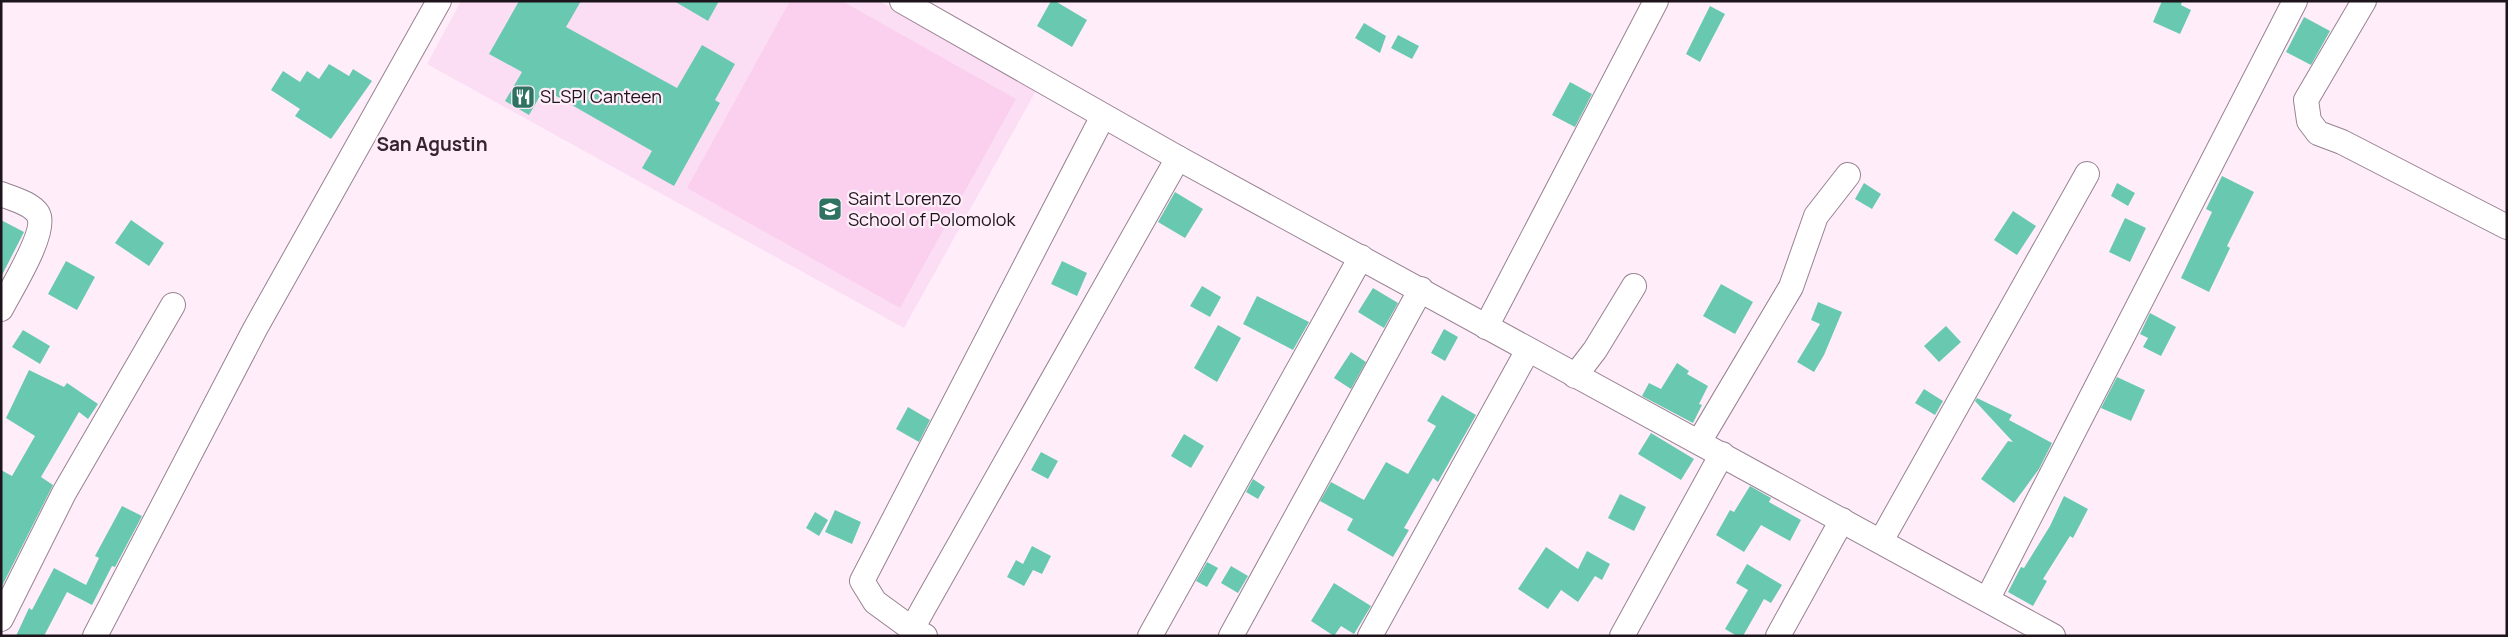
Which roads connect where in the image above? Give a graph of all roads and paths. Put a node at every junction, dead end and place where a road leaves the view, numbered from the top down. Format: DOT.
graph roads {
  1 [pos="439,1"];
  2 [pos="902,1"];
  3 [pos="1656,1"];
  4 [pos="2295,1"];
  5 [pos="2364,1"];
  6 [pos="1103,116"];
  7 [pos="1178,158"];
  8 [pos="2087,174"];
  9 [pos="1848,175"];
  10 [pos="1,194"];
  11 [pos="2507,227"];
  12 [pos="1361,257"];
  13 [pos="1634,286"];
  14 [pos="1421,289"];
  15 [pos="173,305"];
  16 [pos="1,308"];
  17 [pos="1486,326"];
  18 [pos="1528,350"];
  19 [pos="1575,376"];
  20 [pos="1699,442"];
  21 [pos="1722,454"];
  22 [pos="1842,520"];
  23 [pos="1881,541"];
  24 [pos="1988,598"];
  25 [pos="3,612"];
  26 [pos="919,632"];
  27 [pos="2039,633"];
  28 [pos="95,636"];
  29 [pos="1150,636"];
  30 [pos="1231,636"];
  31 [pos="1370,636"];
  32 [pos="1622,636"];
  33 [pos="1778,636"];
  1 -- 28 [label="street"];
  2 -- 6 [label="street"];
  3 -- 17 [label="street"];
  4 -- 24 [label="street"];
  5 -- 11 [label="street"];
  6 -- 7 [label="street"];
  6 -- 26 [label="street"];
  7 -- 12 [label="street"];
  7 -- 26 [label="street"];
  8 -- 23 [label="street"];
  9 -- 20 [label="street"];
  10 -- 16 [label="street"];
  12 -- 14 [label="street"];
  12 -- 29 [label="street"];
  13 -- 19 [label="street"];
  14 -- 17 [label="street"];
  14 -- 30 [label="street"];
  15 -- 25 [label="street"];
  17 -- 18 [label="street"];
  18 -- 19 [label="street"];
  18 -- 31 [label="street"];
  19 -- 20 [label="street"];
  20 -- 21 [label="street"];
  21 -- 22 [label="street"];
  21 -- 32 [label="street"];
  22 -- 23 [label="street"];
  22 -- 33 [label="street"];
  23 -- 24 [label="street"];
  24 -- 27 [label="street"];
}
